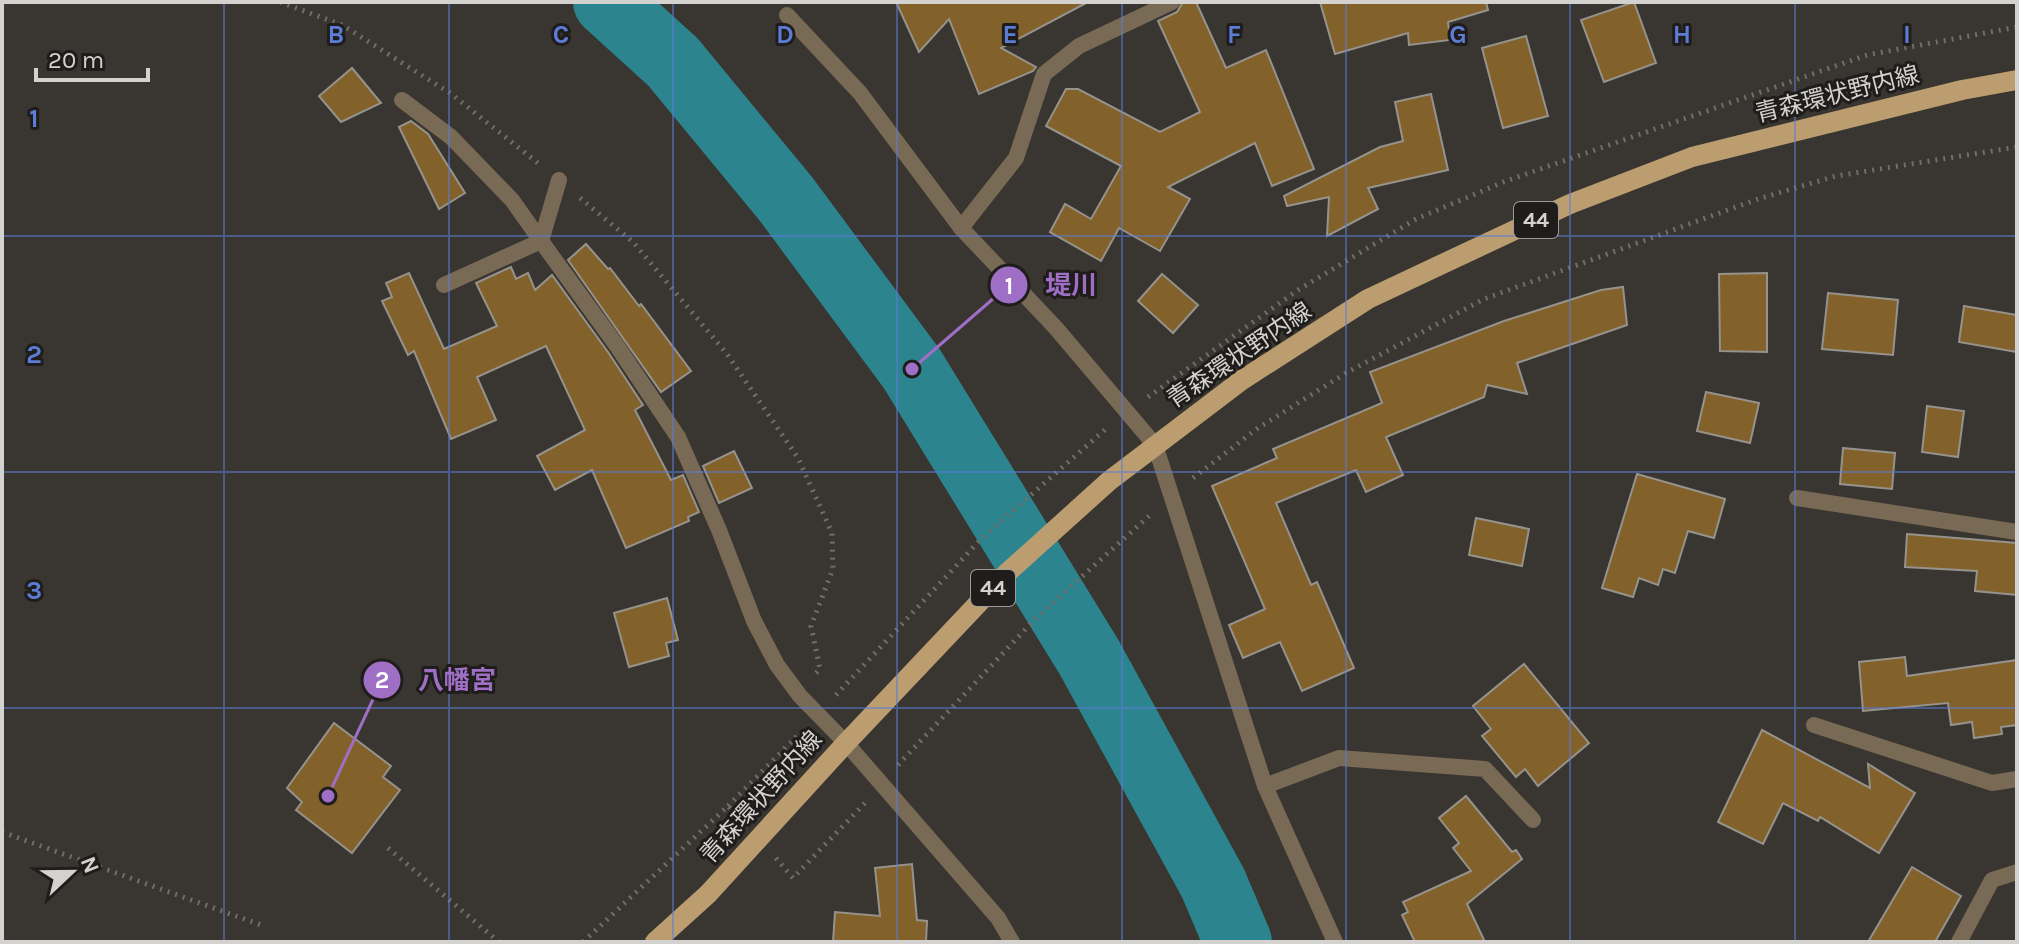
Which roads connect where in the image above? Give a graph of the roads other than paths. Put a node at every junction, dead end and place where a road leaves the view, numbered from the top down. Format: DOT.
graph roads {
  1 [pos="1172,2"];
  2 [pos="787,15"];
  3 [pos="2017,80"];
  4 [pos="402,100"];
  5 [pos="559,180"];
  6 [pos="961,228"];
  7 [pos="541,241"];
  8 [pos="444,285"];
  9 [pos="1155,445"];
  10 [pos="1797,498"];
  11 [pos="2017,532"];
  12 [pos="1814,725"];
  13 [pos="846,743"];
  14 [pos="2017,779"];
  15 [pos="1265,786"];
  16 [pos="1533,820"];
  17 [pos="2017,872"];
  18 [pos="655,942"];
  19 [pos="1012,942"];
  20 [pos="1335,942"];
  21 [pos="1959,942"];
  1 -- 6 [label="street"];
  2 -- 6 [label="street"];
  3 -- 9 [label="main road, 青森環状野内線 / 44"];
  4 -- 7 [label="street"];
  5 -- 7 [label="street"];
  6 -- 9 [label="street"];
  7 -- 8 [label="street"];
  7 -- 13 [label="street"];
  9 -- 13 [label="main road, 青森環状野内線 / 44"];
  9 -- 15 [label="street"];
  10 -- 11 [label="street"];
  12 -- 14 [label="street"];
  13 -- 18 [label="main road, 青森環状野内線 / 44"];
  13 -- 19 [label="street"];
  15 -- 16 [label="street"];
  15 -- 20 [label="street"];
  17 -- 21 [label="street"];
}
